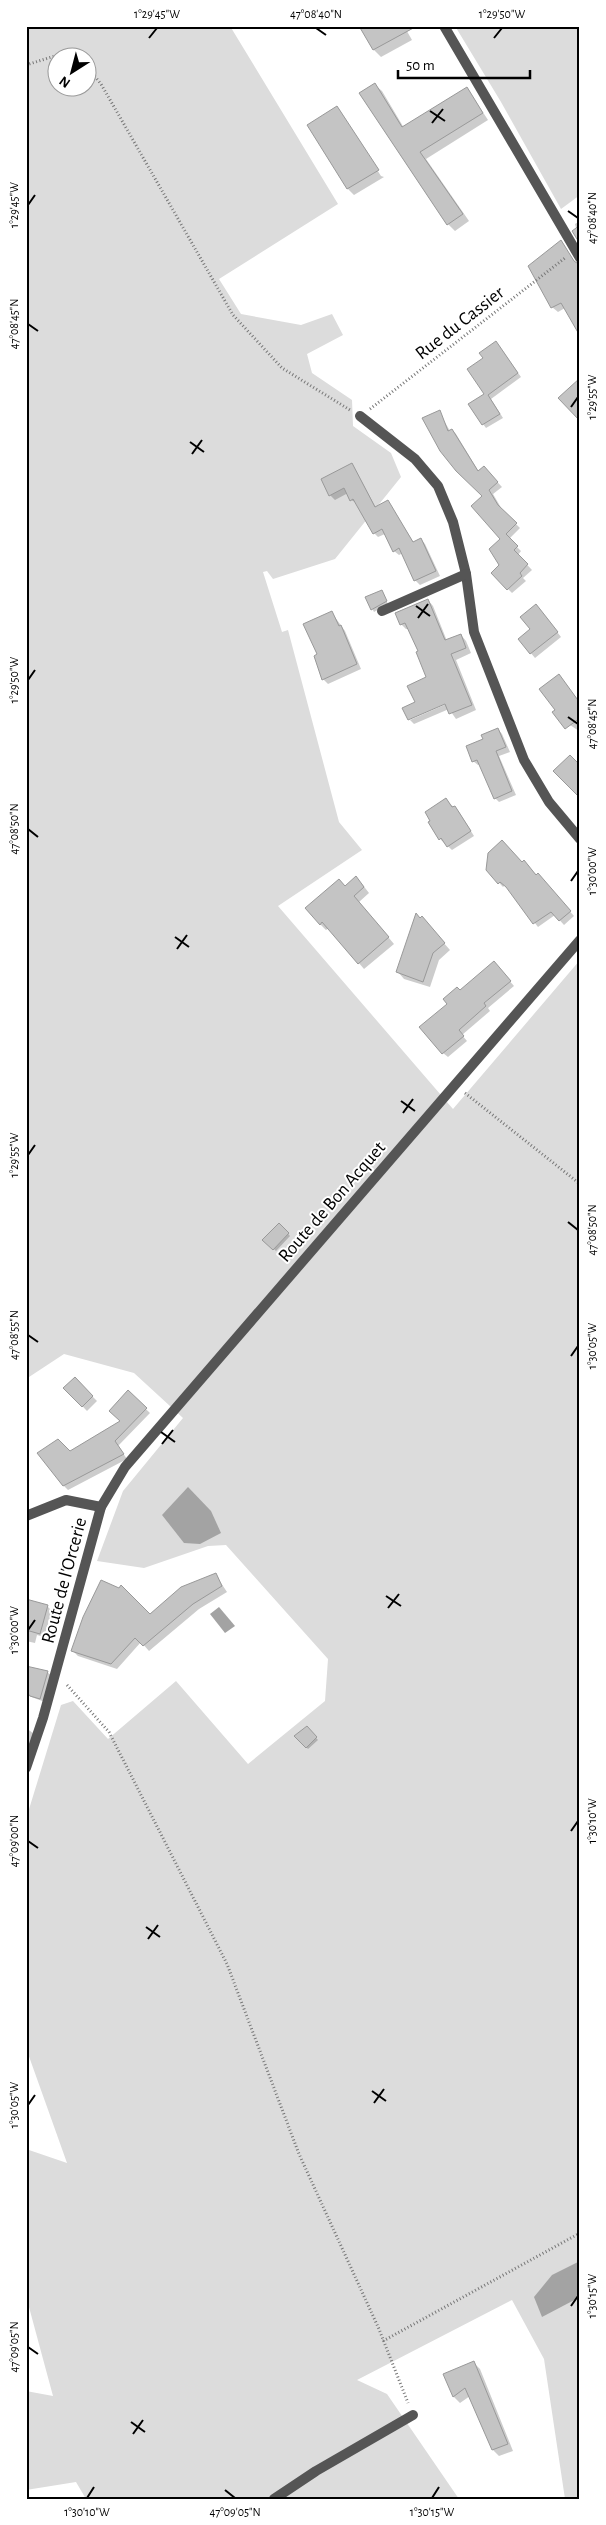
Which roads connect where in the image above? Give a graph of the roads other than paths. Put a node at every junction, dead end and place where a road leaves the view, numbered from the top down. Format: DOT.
graph roads {
  1 [pos="444,26"];
  2 [pos="577,254"];
  3 [pos="360,416"];
  4 [pos="466,574"];
  5 [pos="382,611"];
  6 [pos="580,839"];
  7 [pos="580,940"];
  8 [pos="111,1488"];
  9 [pos="101,1507"];
  10 [pos="26,1516"];
  11 [pos="26,1768"];
  12 [pos="412,2416"];
  13 [pos="274,2499"];
  1 -- 2 [label="street"];
  3 -- 4 [label="street"];
  4 -- 5 [label="street"];
  4 -- 6 [label="street"];
  7 -- 8 [label="street, Route de Bon Acquet"];
  8 -- 9 [label="street, Route de l'Orcerie"];
  9 -- 10 [label="street"];
  9 -- 11 [label="street, Route de l'Orcerie"];
  12 -- 13 [label="street"];
}
